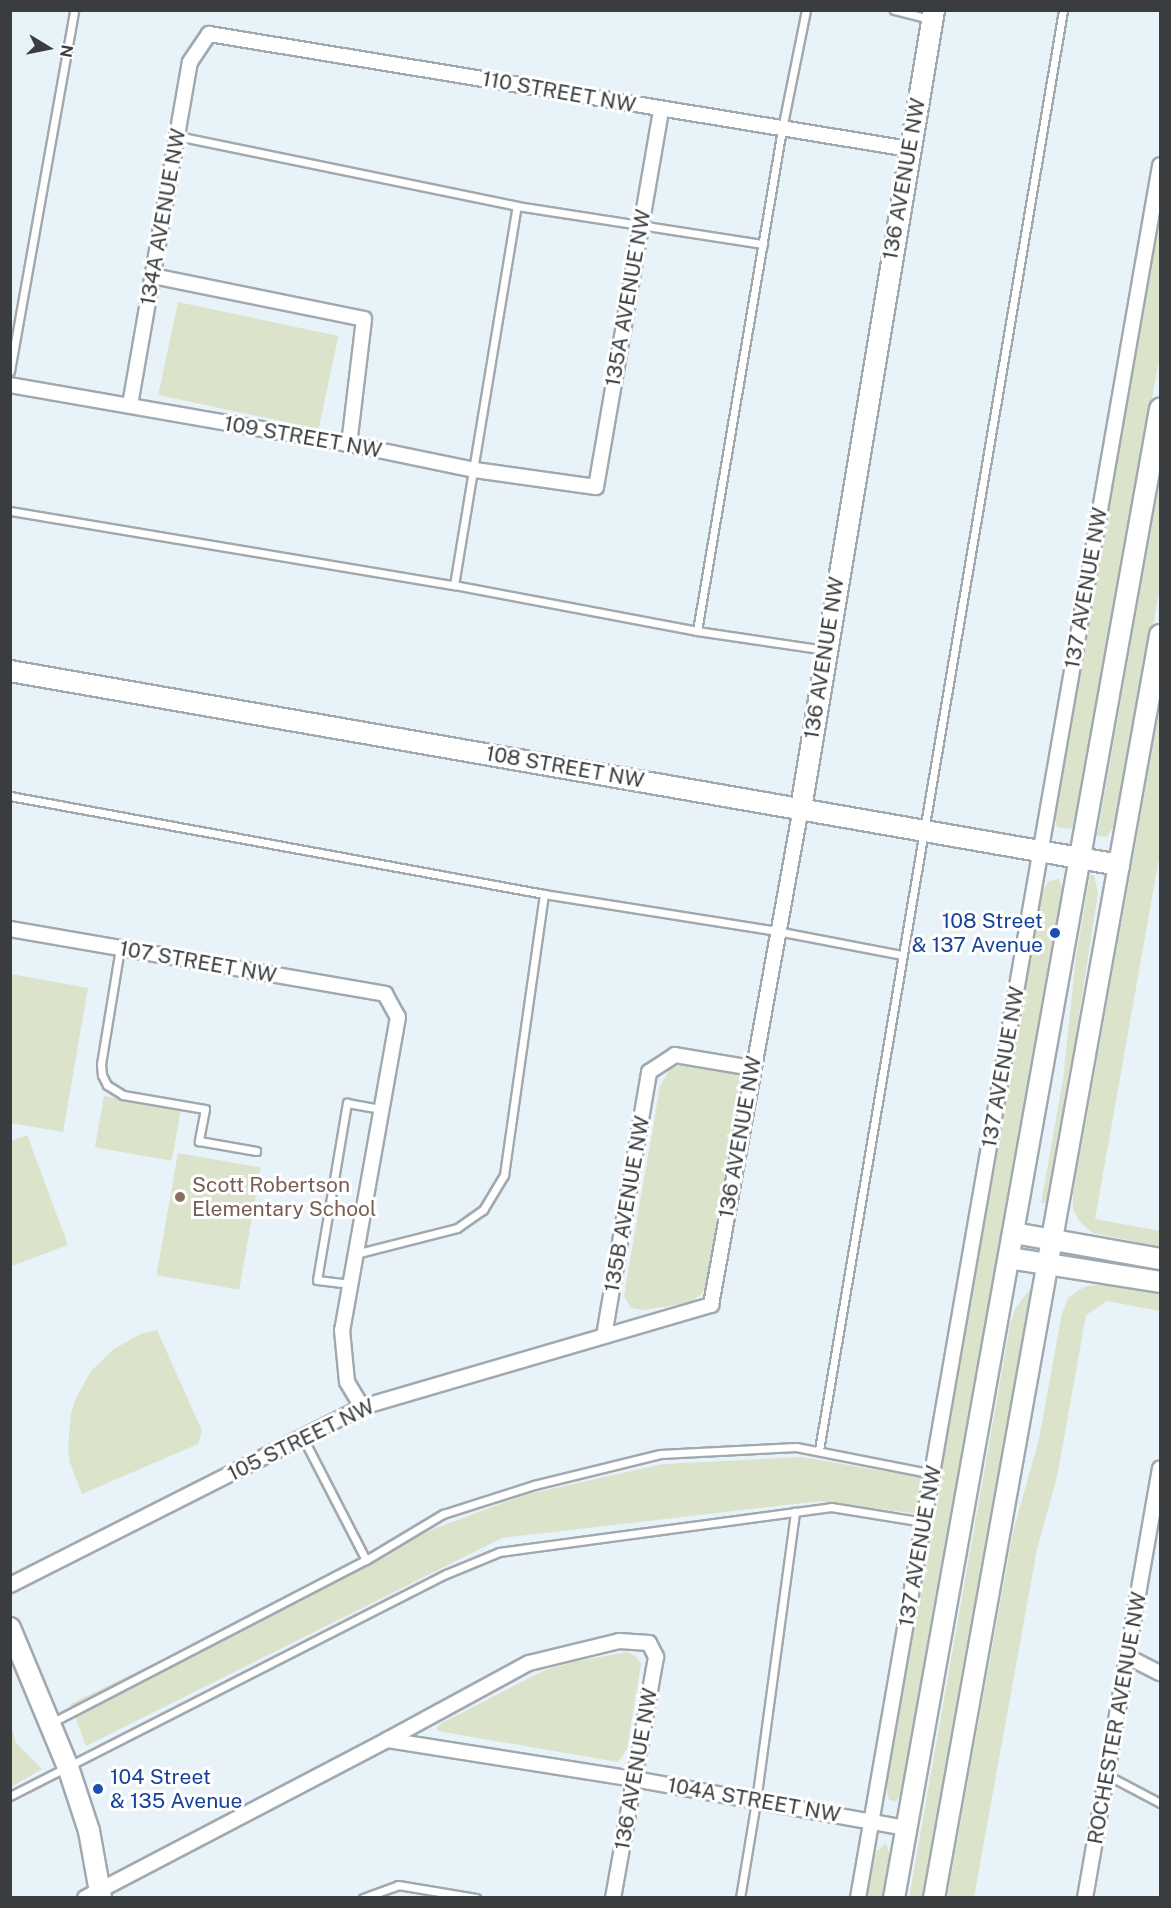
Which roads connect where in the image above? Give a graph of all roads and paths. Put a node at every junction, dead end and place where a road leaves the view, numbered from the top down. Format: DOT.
graph roads {
  1 [pos="74,10"];
  2 [pos="806,10"];
  3 [pos="894,10"];
  4 [pos="1063,10"];
  5 [pos="933,15"];
  6 [pos="209,34"];
  7 [pos="661,110"];
  8 [pos="782,129"];
  9 [pos="177,136"];
  10 [pos="909,149"];
  11 [pos="1161,165"];
  12 [pos="517,206"];
  13 [pos="641,224"];
  14 [pos="763,244"];
  15 [pos="153,276"];
  16 [pos="10,371"];
  17 [pos="10,385"];
  18 [pos="130,405"];
  19 [pos="1161,409"];
  20 [pos="350,444"];
  21 [pos="475,470"];
  22 [pos="596,486"];
  23 [pos="10,511"];
  24 [pos="454,585"];
  25 [pos="697,631"];
  26 [pos="1161,635"];
  27 [pos="825,650"];
  28 [pos="10,671"];
  29 [pos="10,796"];
  30 [pos="801,808"];
  31 [pos="925,830"];
  32 [pos="1040,852"];
  33 [pos="1081,859"];
  34 [pos="1119,865"];
  35 [pos="544,894"];
  36 [pos="10,929"];
  37 [pos="777,931"];
  38 [pos="120,948"];
  39 [pos="902,955"];
  40 [pos="752,1068"];
  41 [pos="381,1109"];
  42 [pos="256,1151"];
  43 [pos="1014,1233"];
  44 [pos="1052,1240"];
  45 [pos="355,1254"];
  46 [pos="1009,1258"];
  47 [pos="1161,1259"];
  48 [pos="1048,1265"];
  49 [pos="1161,1282"];
  50 [pos="350,1284"];
  51 [pos="711,1305"];
  52 [pos="604,1336"];
  53 [pos="362,1407"];
  54 [pos="303,1438"];
  55 [pos="819,1450"];
  56 [pos="1161,1468"];
  57 [pos="933,1474"];
  58 [pos="795,1512"];
  59 [pos="924,1522"];
  60 [pos="366,1560"];
  61 [pos="10,1585"];
  62 [pos="10,1628"];
  63 [pos="1128,1657"];
  64 [pos="1161,1673"];
  65 [pos="51,1723"];
  66 [pos="387,1740"];
  67 [pos="68,1767"];
  68 [pos="1107,1775"];
  69 [pos="634,1779"];
  70 [pos="10,1796"];
  71 [pos="756,1801"];
  72 [pos="1161,1803"];
  73 [pos="871,1821"];
  74 [pos="907,1828"];
  75 [pos="95,1895"];
  76 [pos="363,1898"];
  77 [pos="476,1898"];
  78 [pos="613,1898"];
  79 [pos="740,1898"];
  80 [pos="858,1898"];
  81 [pos="894,1898"];
  82 [pos="934,1898"];
  83 [pos="1085,1898"];
  1 -- 16 [label="lane"];
  2 -- 8 [label="lane"];
  3 -- 5 [label="lane"];
  4 -- 31 [label="lane"];
  5 -- 10 [label="main road, 136 AVENUE NW"];
  6 -- 7 [label="street, 110 STREET NW"];
  6 -- 9 [label="street, 134A AVENUE NW"];
  7 -- 8 [label="street, 110 STREET NW"];
  7 -- 13 [label="street, 135A AVENUE NW"];
  8 -- 10 [label="street, 110 STREET NW"];
  8 -- 14 [label="lane"];
  9 -- 12 [label="lane"];
  9 -- 15 [label="street, 134A AVENUE NW"];
  10 -- 27 [label="main road, 136 AVENUE NW"];
  11 -- 32 [label="street, 137 AVENUE NW"];
  12 -- 13 [label="lane"];
  12 -- 21 [label="lane"];
  13 -- 14 [label="lane"];
  13 -- 22 [label="street, 135A AVENUE NW"];
  14 -- 25 [label="lane"];
  15 -- 18 [label="street, 134A AVENUE NW"];
  15 -- 20 [label="street"];
  17 -- 18 [label="street, 109 STREET NW"];
  18 -- 20 [label="street, 109 STREET NW"];
  19 -- 33 [label="main road, 137 AVENUE NW"];
  20 -- 21 [label="street, 109 STREET NW"];
  21 -- 22 [label="street, 109 STREET NW"];
  21 -- 24 [label="lane"];
  23 -- 24 [label="lane"];
  24 -- 25 [label="lane"];
  25 -- 27 [label="lane"];
  26 -- 34 [label="main road"];
  27 -- 30 [label="main road, 136 AVENUE NW"];
  28 -- 30 [label="main road, 108 STREET NW"];
  29 -- 35 [label="lane"];
  30 -- 31 [label="main road, 108 STREET NW"];
  30 -- 37 [label="street, 136 AVENUE NW"];
  31 -- 32 [label="main road, 108 STREET NW"];
  31 -- 39 [label="lane"];
  32 -- 33 [label="main road, 108 STREET NW"];
  32 -- 57 [label="street, 137 AVENUE NW"];
  33 -- 34 [label="main road, 108 STREET NW"];
  33 -- 43 [label="main road, 137 AVENUE NW"];
  34 -- 44 [label="main road"];
  35 -- 37 [label="lane"];
  35 -- 45 [label="lane"];
  36 -- 38 [label="street, 107 STREET NW"];
  37 -- 39 [label="lane"];
  37 -- 40 [label="street, 136 AVENUE NW"];
  38 -- 41 [label="street, 107 STREET NW"];
  38 -- 42 [label="lane"];
  39 -- 55 [label="lane"];
  40 -- 51 [label="street, 136 AVENUE NW"];
  40 -- 52 [label="street, 135B AVENUE NW"];
  41 -- 45 [label="street"];
  41 -- 50 [label="lane"];
  43 -- 44 [label="main road"];
  43 -- 46 [label="main road, 137 AVENUE NW"];
  44 -- 47 [label="main road"];
  44 -- 48 [label="main road"];
  45 -- 50 [label="street"];
  46 -- 48 [label="main road"];
  46 -- 74 [label="main road, 137 AVENUE NW"];
  48 -- 49 [label="main road"];
  48 -- 82 [label="main road"];
  50 -- 53 [label="street"];
  51 -- 52 [label="street, 105 STREET NW"];
  52 -- 53 [label="street, 105 STREET NW"];
  53 -- 54 [label="street, 105 STREET NW"];
  54 -- 60 [label="lane"];
  54 -- 61 [label="street, 105 STREET NW"];
  55 -- 57 [label="lane"];
  55 -- 60 [label="lane"];
  56 -- 63 [label="street, ROCHESTER AVENUE NW"];
  57 -- 59 [label="street, 137 AVENUE NW"];
  58 -- 59 [label="lane"];
  58 -- 67 [label="lane"];
  58 -- 71 [label="lane"];
  59 -- 73 [label="street, 137 AVENUE NW"];
  60 -- 65 [label="lane"];
  62 -- 65 [label="main road"];
  63 -- 64 [label="street"];
  63 -- 68 [label="street, ROCHESTER AVENUE NW"];
  65 -- 67 [label="main road"];
  66 -- 69 [label="street, 104A STREET NW"];
  66 -- 69 [label="street, 136 AVENUE NW"];
  66 -- 75 [label="street"];
  67 -- 70 [label="lane"];
  67 -- 75 [label="main road"];
  68 -- 72 [label="lane"];
  68 -- 83 [label="street, ROCHESTER AVENUE NW"];
  69 -- 71 [label="street, 104A STREET NW"];
  69 -- 78 [label="street, 136 AVENUE NW"];
  71 -- 73 [label="street, 104A STREET NW"];
  71 -- 79 [label="lane"];
  73 -- 74 [label="street, 104A STREET NW"];
  73 -- 80 [label="street, 137 AVENUE NW"];
  74 -- 81 [label="main road, 137 AVENUE NW"];
  76 -- 77 [label="lane"];
}
